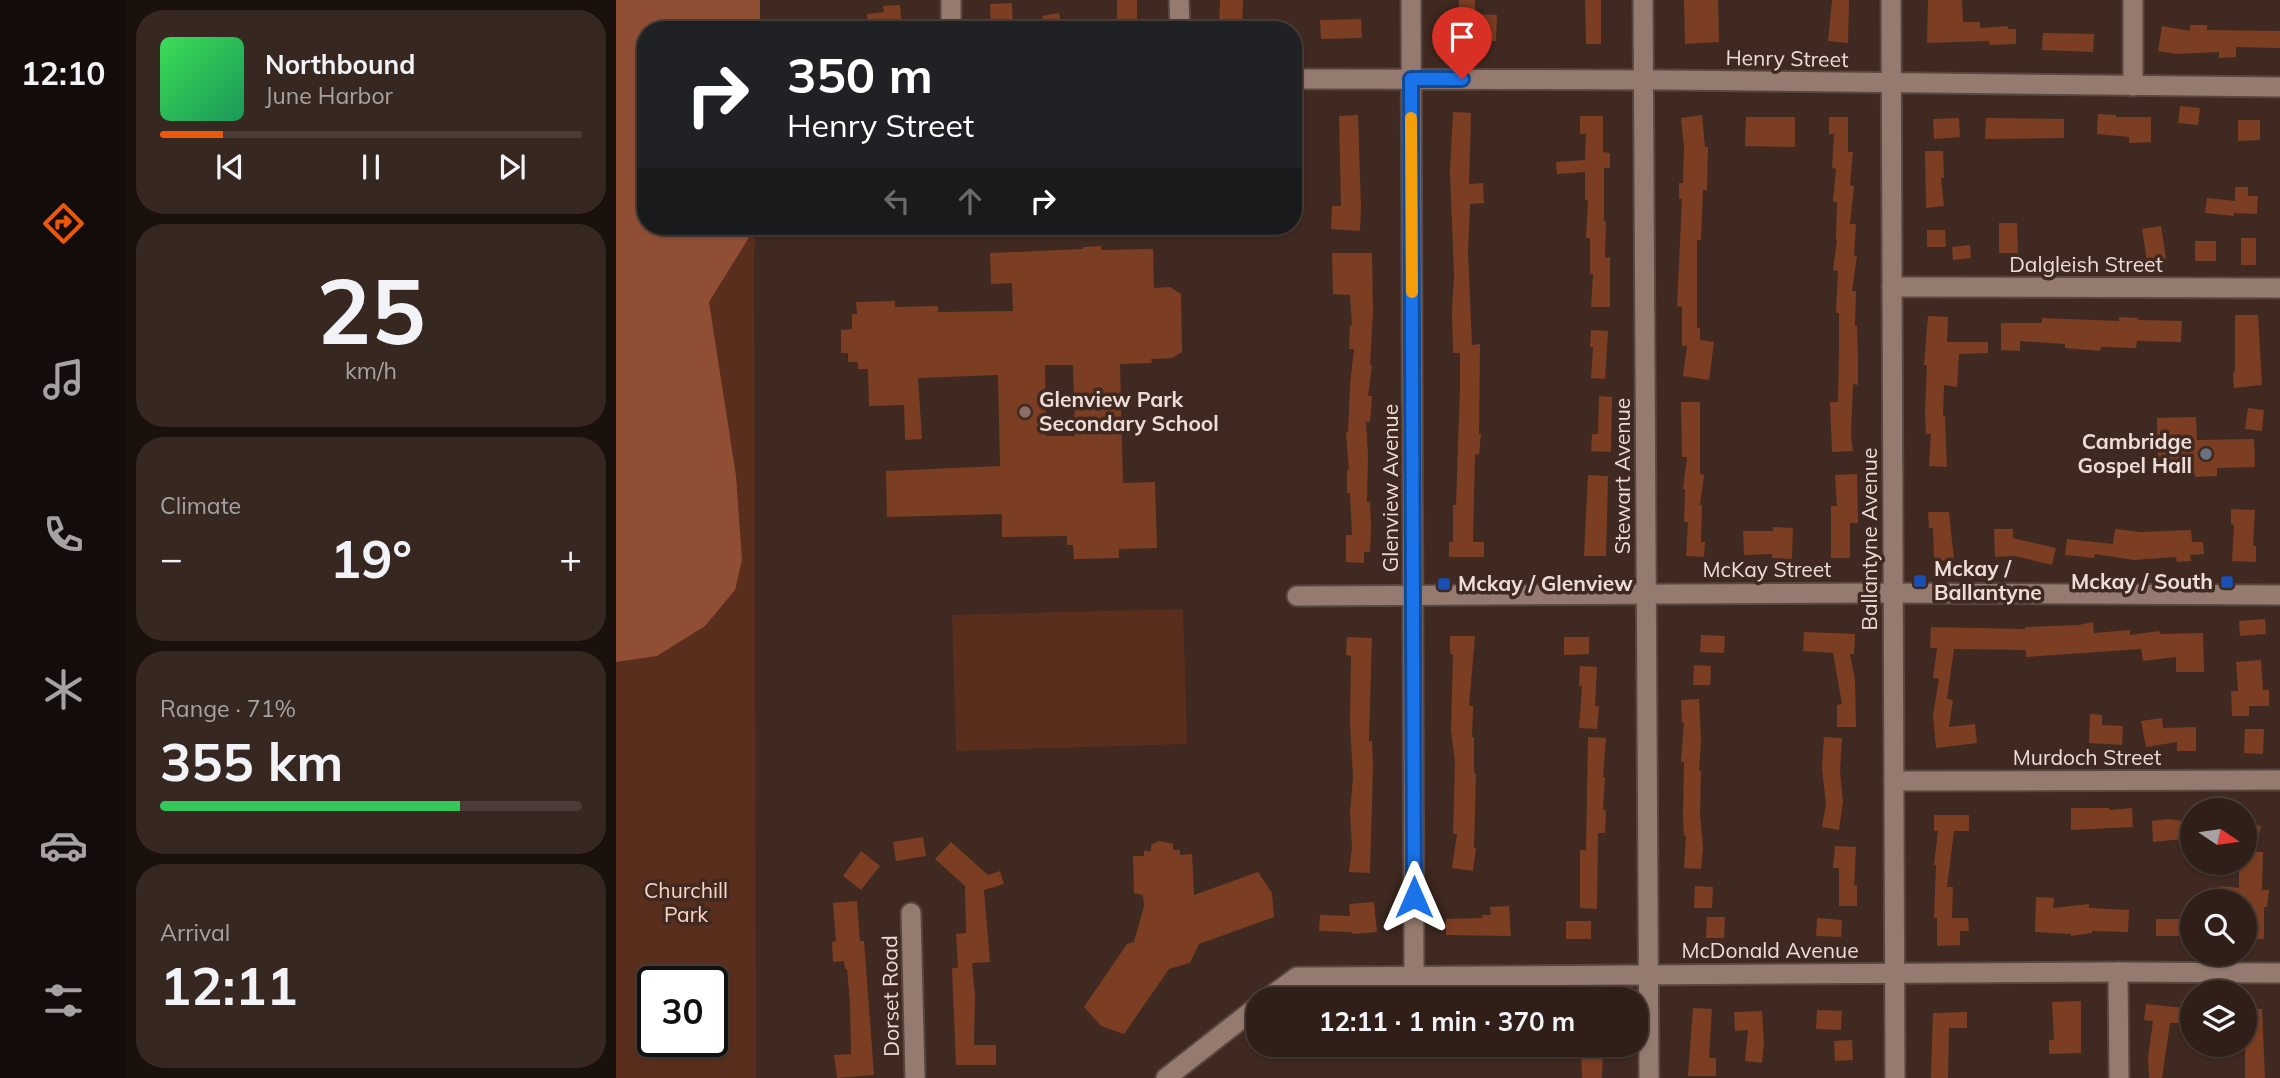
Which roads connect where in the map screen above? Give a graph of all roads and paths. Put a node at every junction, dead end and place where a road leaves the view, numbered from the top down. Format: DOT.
graph roads {
  1 [pos="951,0"];
  2 [pos="1179,0"];
  3 [pos="1411,0"];
  4 [pos="1643,0"];
  5 [pos="1891,0"];
  6 [pos="2133,0"];
  7 [pos="951,21"];
  8 [pos="1180,21"];
  9 [pos="1302,79"];
  10 [pos="1411,79"];
  11 [pos="1644,80"];
  12 [pos="1891,83"];
  13 [pos="2133,86"];
  14 [pos="2280,88"];
  15 [pos="1892,287"];
  16 [pos="2280,288"];
  17 [pos="1894,593"];
  18 [pos="1647,594"];
  19 [pos="1414,595"];
  20 [pos="2280,595"];
  21 [pos="1297,596"];
  22 [pos="1894,780"];
  23 [pos="2280,780"];
  24 [pos="911,913"];
  25 [pos="2118,972"];
  26 [pos="1895,973"];
  27 [pos="2280,973"];
  28 [pos="1648,974"];
  29 [pos="1414,976"];
  30 [pos="1283,987"];
  31 [pos="1246,1015"];
  32 [pos="915,1078"];
  33 [pos="1166,1078"];
  34 [pos="1649,1078"];
  35 [pos="1895,1078"];
  36 [pos="2119,1078"];
  1 -- 7 [label="street"];
  2 -- 8 [label="street"];
  3 -- 10 [label="street, Glenview Avenue"];
  4 -- 11 [label="street, Stewart Avenue"];
  5 -- 12 [label="street, Ballantyne Avenue"];
  6 -- 13 [label="street"];
  9 -- 10 [label="street, Henry Street"];
  10 -- 11 [label="street, Henry Street"];
  10 -- 19 [label="street, Glenview Avenue"];
  11 -- 12 [label="street, Henry Street"];
  11 -- 18 [label="street, Stewart Avenue"];
  12 -- 13 [label="street, Henry Street"];
  12 -- 15 [label="street, Ballantyne Avenue"];
  13 -- 14 [label="street, Henry Street"];
  15 -- 16 [label="street, Dalgleish Street"];
  15 -- 17 [label="street, Ballantyne Avenue"];
  17 -- 18 [label="street, McKay Street"];
  17 -- 20 [label="street, McKay Street"];
  17 -- 22 [label="street, Ballantyne Avenue"];
  18 -- 19 [label="street, McKay Street"];
  18 -- 28 [label="street, Stewart Avenue"];
  19 -- 21 [label="street, McKay Street"];
  19 -- 29 [label="street, Glenview Avenue"];
  22 -- 23 [label="street, Murdoch Street"];
  22 -- 26 [label="street, Ballantyne Avenue"];
  24 -- 32 [label="street, Dorset Road"];
  25 -- 26 [label="street, McDonald Avenue"];
  25 -- 27 [label="street, McDonald Avenue"];
  25 -- 36 [label="street"];
  26 -- 28 [label="street, McDonald Avenue"];
  26 -- 35 [label="street, Ballantyne Avenue"];
  28 -- 29 [label="street, McDonald Avenue"];
  28 -- 34 [label="street, Stewart Avenue"];
  29 -- 30 [label="street, McDonald Avenue"];
  31 -- 33 [label="street"];
}
